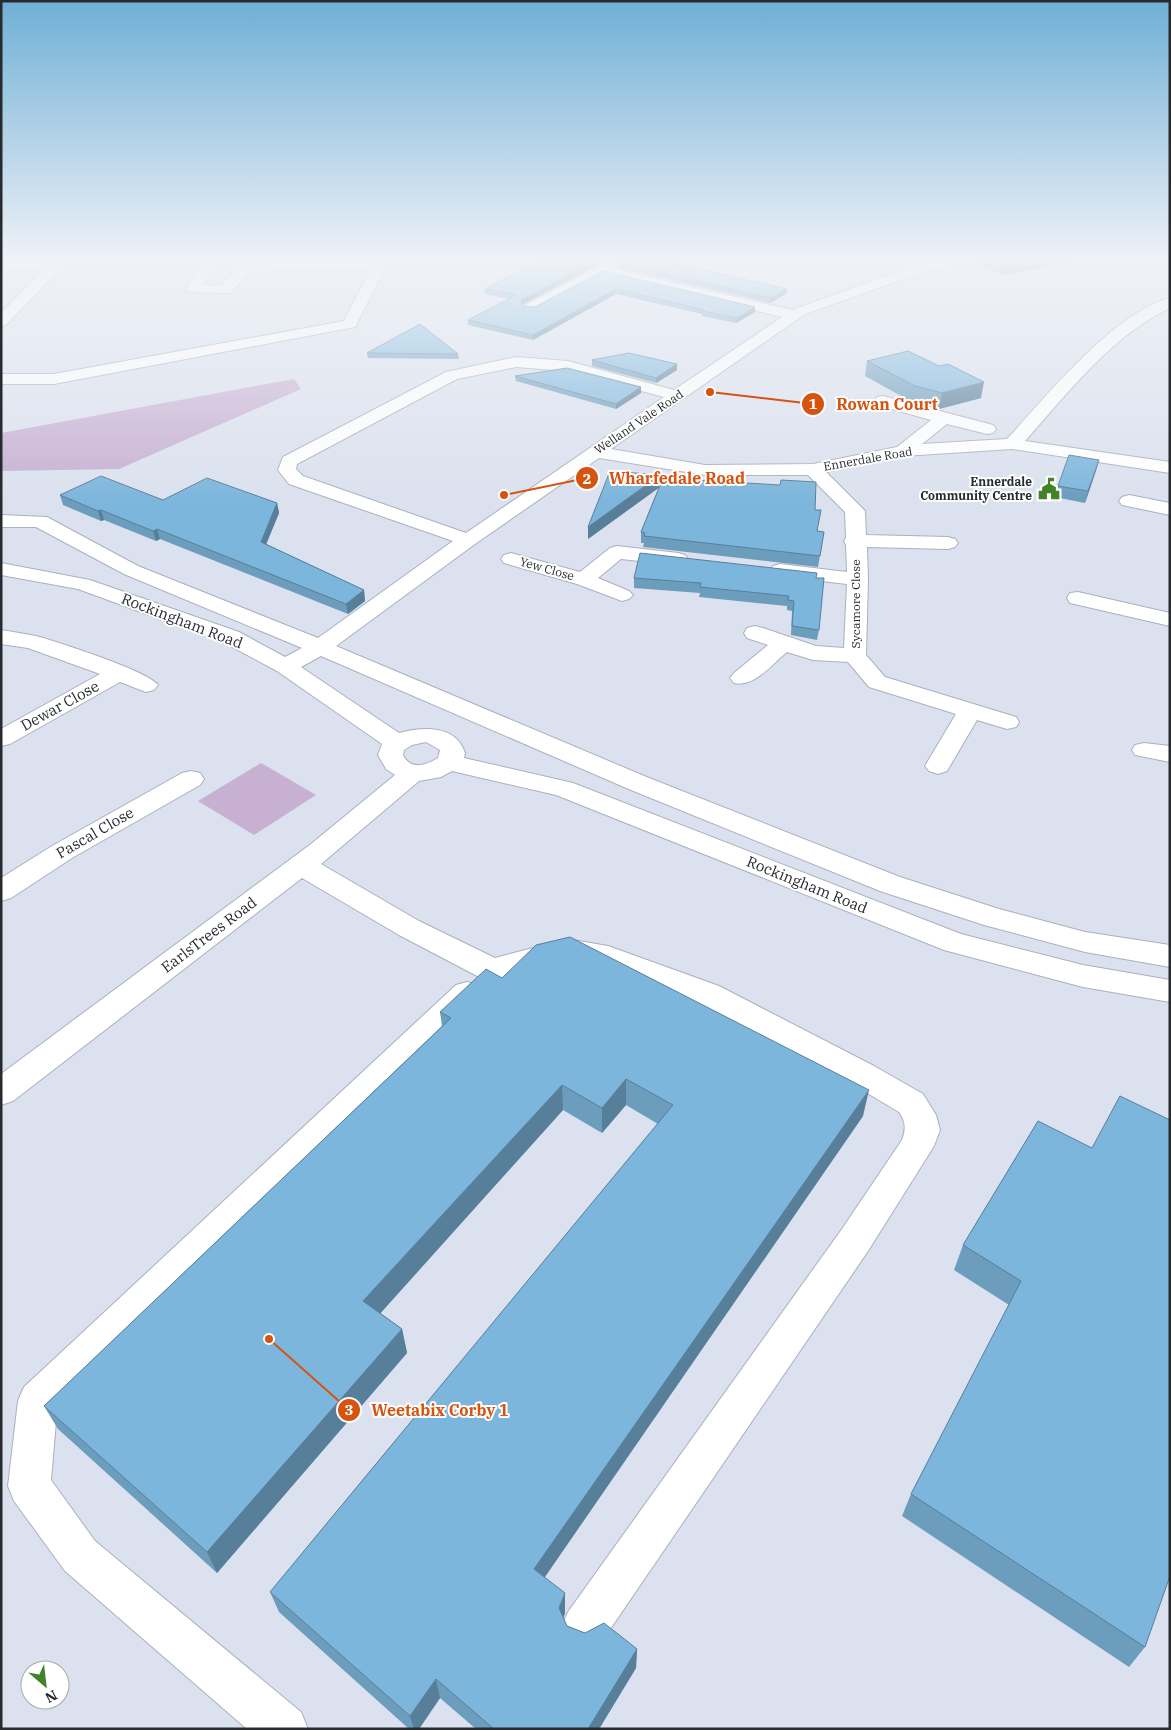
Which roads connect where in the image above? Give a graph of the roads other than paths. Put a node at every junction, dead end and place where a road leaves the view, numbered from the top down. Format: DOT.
graph roads {
  1 [pos="271,339"];
  2 [pos="760,339"];
  3 [pos="1114,339"];
  4 [pos="1,379"];
  5 [pos="677,396"];
  6 [pos="883,401"];
  7 [pos="944,418"];
  8 [pos="986,429"];
  9 [pos="1012,444"];
  10 [pos="903,451"];
  11 [pos="596,452"];
  12 [pos="1170,468"];
  13 [pos="813,469"];
  14 [pos="1129,501"];
  15 [pos="1170,509"];
  16 [pos="1,521"];
  17 [pos="468,540"];
  18 [pos="854,541"];
  19 [pos="948,543"];
  20 [pos="511,559"];
  21 [pos="694,561"];
  22 [pos="761,568"];
  23 [pos="1,569"];
  24 [pos="858,579"];
  25 [pos="584,580"];
  26 [pos="622,594"];
  27 [pos="1078,598"];
  28 [pos="1157,624"];
  29 [pos="755,633"];
  30 [pos="1,637"];
  31 [pos="784,643"];
  32 [pos="320,647"];
  33 [pos="855,656"];
  34 [pos="285,666"];
  35 [pos="119,673"];
  36 [pos="742,678"];
  37 [pos="146,685"];
  38 [pos="970,711"];
  39 [pos="1007,722"];
  40 [pos="1,739"];
  41 [pos="397,743"];
  42 [pos="1144,750"];
  43 [pos="1170,754"];
  44 [pos="448,762"];
  45 [pos="938,766"];
  46 [pos="413,773"];
  47 [pos="191,779"];
  48 [pos="301,865"];
  49 [pos="1,891"];
  50 [pos="1170,956"];
  51 [pos="492,970"];
  52 [pos="1170,991"];
  53 [pos="1,1092"];
  54 [pos="584,1628"];
  55 [pos="284,1729"];
  1 -- 4 [label="street"];
  2 -- 5 [label="street, Welland Vale Road"];
  3 -- 9 [label="street"];
  5 -- 11 [label="street, Welland Vale Road"];
  5 -- 17 [label="street"];
  6 -- 7 [label="street"];
  7 -- 8 [label="street"];
  7 -- 10 [label="street"];
  9 -- 10 [label="street, Ennerdale Road"];
  9 -- 12 [label="street, Ennerdale Road"];
  10 -- 13 [label="street, Ennerdale Road"];
  11 -- 13 [label="street, Ennerdale Road"];
  11 -- 17 [label="street, Welland Vale Road"];
  13 -- 18 [label="street, Sycamore Close"];
  14 -- 15 [label="street"];
  16 -- 32 [label="street"];
  17 -- 32 [label="street, Welland Vale Road"];
  18 -- 19 [label="street"];
  18 -- 24 [label="street, Sycamore Close"];
  20 -- 25 [label="street, Yew Close"];
  21 -- 25 [label="street, Yew Close"];
  22 -- 24 [label="street"];
  23 -- 34 [label="street, Rockingham Road"];
  24 -- 33 [label="street, Sycamore Close"];
  25 -- 26 [label="street, Yew Close"];
  27 -- 28 [label="street"];
  29 -- 31 [label="street"];
  30 -- 35 [label="street, Dewar Close"];
  31 -- 33 [label="street"];
  31 -- 36 [label="street"];
  32 -- 34 [label="street, Welland Vale Road"];
  32 -- 50 [label="street"];
  33 -- 38 [label="street, Sycamore Close"];
  34 -- 41 [label="street, Rockingham Road"];
  35 -- 37 [label="street, Dewar Close"];
  35 -- 40 [label="street, Dewar Close"];
  38 -- 39 [label="street, Sycamore Close"];
  38 -- 45 [label="street"];
  41 -- 44 [label="street"];
  41 -- 46 [label="street"];
  42 -- 43 [label="street"];
  44 -- 46 [label="street"];
  44 -- 52 [label="street, Rockingham Road"];
  46 -- 48 [label="street, EarlsTrees Road"];
  47 -- 49 [label="street, Pascal Close"];
  48 -- 51 [label="street"];
  48 -- 53 [label="street, EarlsTrees Road"];
  51 -- 54 [label="street"];
  51 -- 55 [label="street"];
}
